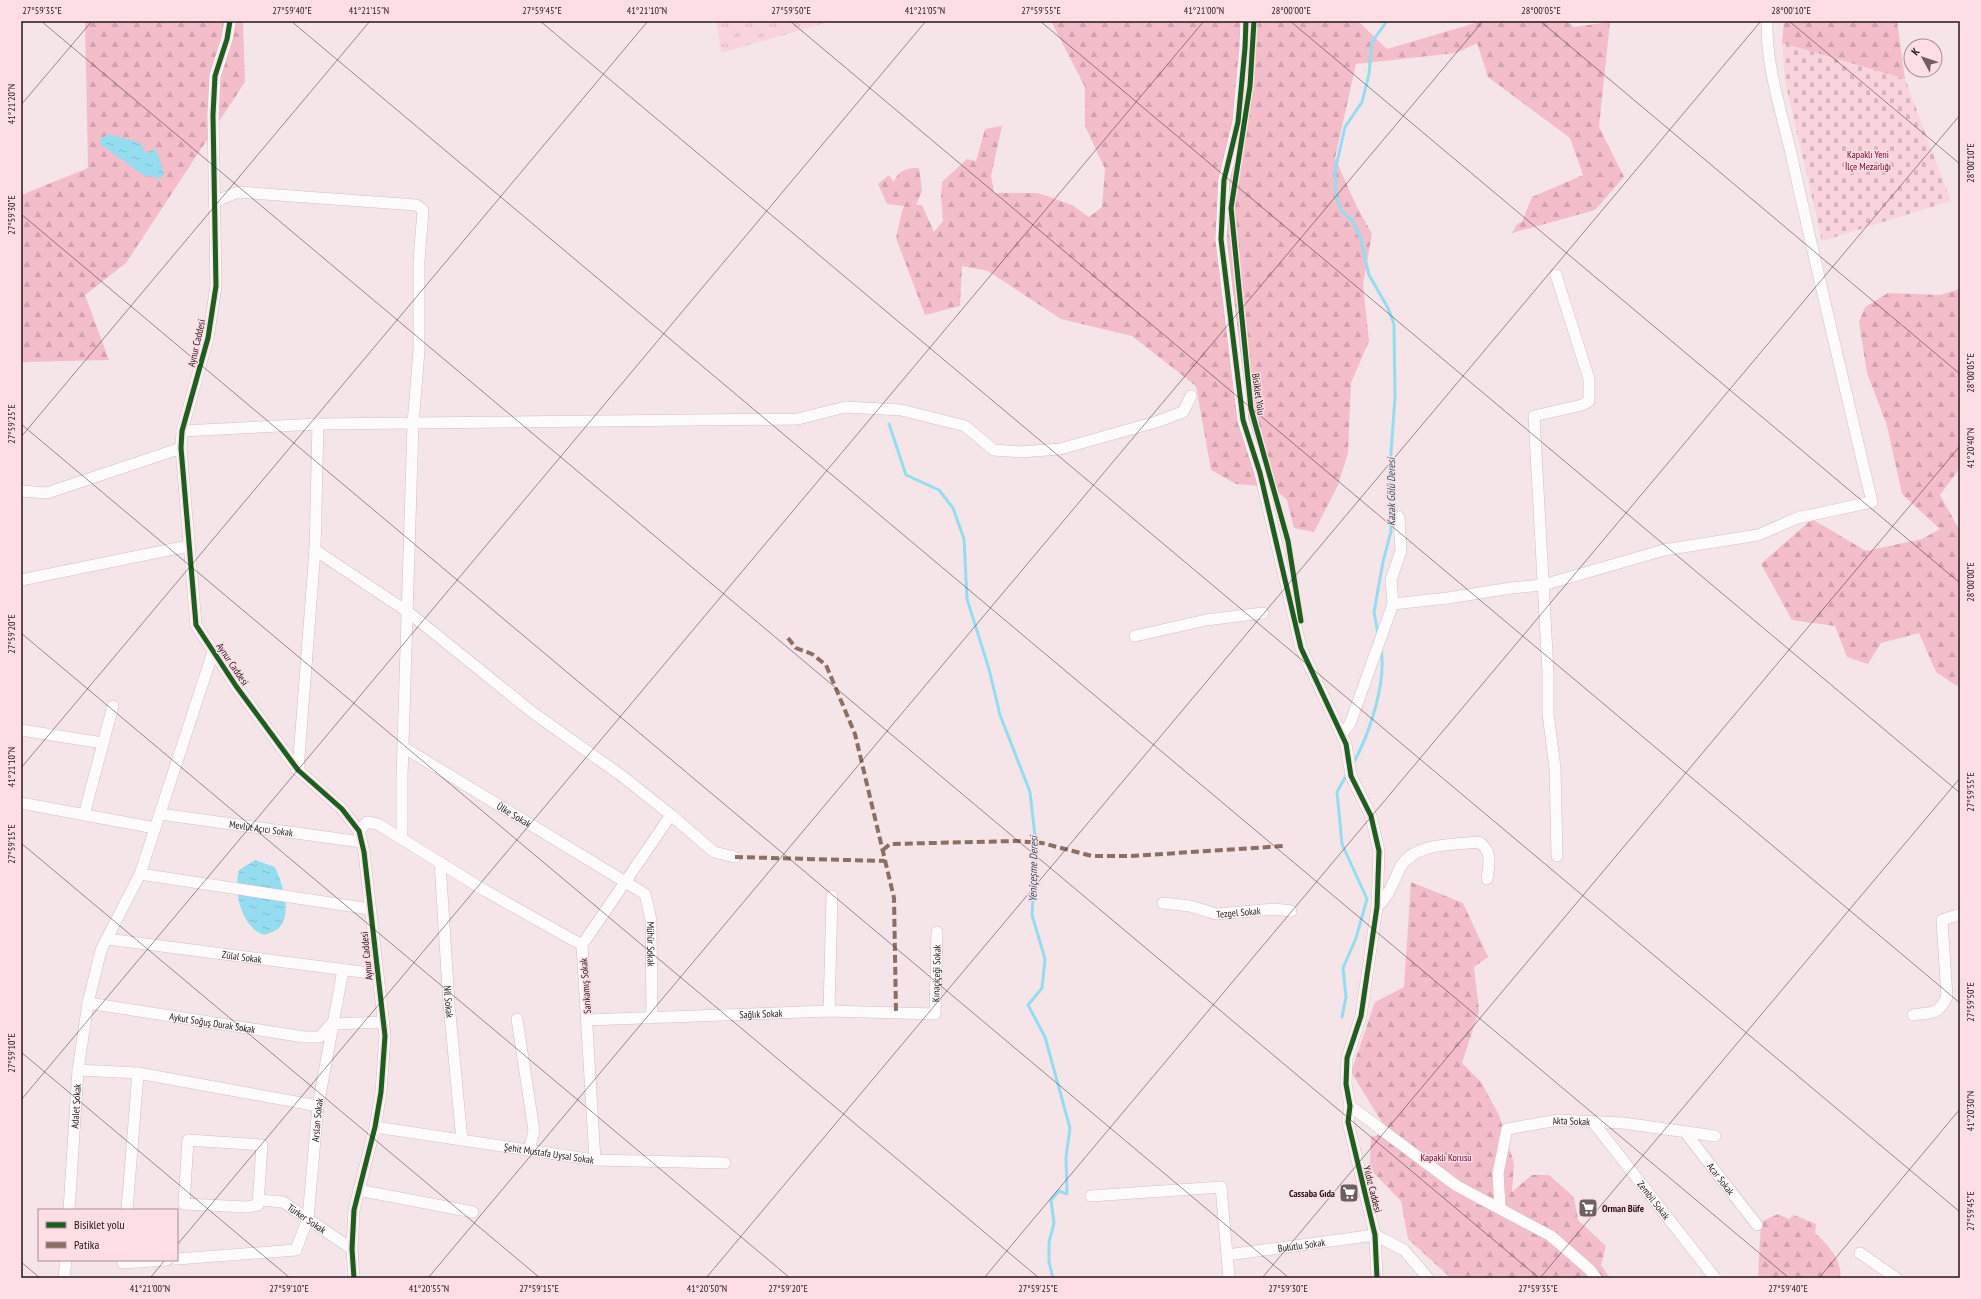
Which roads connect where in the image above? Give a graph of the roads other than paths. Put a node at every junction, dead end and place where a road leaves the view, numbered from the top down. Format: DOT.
graph roads {
  1 [pos="230,21"];
  2 [pos="1246,21"];
  3 [pos="1767,21"];
  4 [pos="214,202"];
  5 [pos="1556,275"];
  6 [pos="1191,396"];
  7 [pos="318,424"];
  8 [pos="413,424"];
  9 [pos="182,431"];
  10 [pos="181,448"];
  11 [pos="21,491"];
  12 [pos="1399,517"];
  13 [pos="188,546"];
  14 [pos="315,550"];
  15 [pos="21,580"];
  16 [pos="1543,585"];
  17 [pos="1393,604"];
  18 [pos="408,612"];
  19 [pos="1263,613"];
  20 [pos="1135,636"];
  21 [pos="213,652"];
  22 [pos="113,706"];
  23 [pos="21,730"];
  24 [pos="1342,734"];
  25 [pos="103,743"];
  26 [pos="403,748"];
  27 [pos="298,770"];
  28 [pos="21,803"];
  29 [pos="160,814"];
  30 [pos="84,815"];
  31 [pos="670,815"];
  32 [pos="156,828"];
  33 [pos="360,836"];
  34 [pos="402,839"];
  35 [pos="1557,856"];
  36 [pos="735,857"];
  37 [pos="440,862"];
  38 [pos="140,874"];
  39 [pos="1487,879"];
  40 [pos="625,882"];
  41 [pos="832,896"];
  42 [pos="1163,903"];
  43 [pos="1377,907"];
  44 [pos="370,909"];
  45 [pos="1291,911"];
  46 [pos="1960,914"];
  47 [pos="937,932"];
  48 [pos="107,939"];
  49 [pos="582,945"];
  50 [pos="343,970"];
  51 [pos="377,974"];
  52 [pos="88,1003"];
  53 [pos="829,1011"];
  54 [pos="934,1014"];
  55 [pos="1914,1015"];
  56 [pos="652,1018"];
  57 [pos="517,1019"];
  58 [pos="587,1020"];
  59 [pos="383,1022"];
  60 [pos="332,1024"];
  61 [pos="78,1070"];
  62 [pos="138,1073"];
  63 [pos="318,1106"];
  64 [pos="1350,1106"];
  65 [pos="1593,1122"];
  66 [pos="375,1127"];
  67 [pos="1685,1132"];
  68 [pos="1715,1136"];
  69 [pos="462,1140"];
  70 [pos="529,1150"];
  71 [pos="596,1160"];
  72 [pos="725,1163"];
  73 [pos="358,1190"];
  74 [pos="1091,1196"];
  75 [pos="258,1200"];
  76 [pos="1500,1208"];
  77 [pos="69,1209"];
  78 [pos="127,1209"];
  79 [pos="473,1212"];
  80 [pos="308,1218"];
  81 [pos="1757,1225"];
  82 [pos="1375,1235"];
  83 [pos="352,1249"];
  84 [pos="1860,1253"];
  85 [pos="1227,1255"];
  86 [pos="178,1259"];
  87 [pos="66,1261"];
  88 [pos="124,1261"];
  89 [pos="156,1261"];
  90 [pos="64,1278"];
  91 [pos="354,1278"];
  92 [pos="1229,1278"];
  93 [pos="1377,1278"];
  94 [pos="1428,1278"];
  95 [pos="1596,1278"];
  96 [pos="1715,1278"];
  97 [pos="1896,1278"];
  1 -- 4 [label="street, Aynur Caddesi"];
  2 -- 24 [label="street, Yıldız Caddesi"];
  3 -- 16 [label="street"];
  4 -- 8 [label="street"];
  4 -- 9 [label="street, Aynur Caddesi"];
  5 -- 16 [label="street"];
  6 -- 8 [label="street"];
  7 -- 8 [label="street"];
  7 -- 9 [label="street"];
  7 -- 14 [label="street"];
  8 -- 18 [label="street"];
  9 -- 10 [label="street, Aynur Caddesi"];
  10 -- 11 [label="street"];
  10 -- 13 [label="street, Aynur Caddesi"];
  12 -- 17 [label="street"];
  13 -- 15 [label="street"];
  13 -- 21 [label="street, Aynur Caddesi"];
  14 -- 18 [label="street"];
  14 -- 27 [label="street"];
  16 -- 17 [label="street"];
  16 -- 35 [label="street"];
  17 -- 24 [label="street"];
  18 -- 26 [label="street"];
  18 -- 31 [label="street"];
  19 -- 20 [label="street"];
  21 -- 27 [label="street, Aynur Caddesi"];
  21 -- 29 [label="street, Adalet Sokak"];
  22 -- 25 [label="street"];
  23 -- 25 [label="street"];
  24 -- 43 [label="street, Yıldız Caddesi"];
  25 -- 30 [label="street"];
  26 -- 34 [label="street"];
  26 -- 40 [label="street, Ülke Sokak"];
  27 -- 33 [label="street, Aynur Caddesi"];
  28 -- 30 [label="street"];
  29 -- 32 [label="street, Adalet Sokak"];
  29 -- 33 [label="street, Mevlüt Açıcı Sokak"];
  30 -- 32 [label="street"];
  31 -- 36 [label="street"];
  31 -- 40 [label="street, Sarıkamış Sokak"];
  32 -- 38 [label="street, Adalet Sokak"];
  33 -- 34 [label="street"];
  33 -- 44 [label="street, Aynur Caddesi"];
  34 -- 37 [label="street"];
  37 -- 49 [label="street"];
  37 -- 69 [label="street, Nil Sokak"];
  38 -- 44 [label="street"];
  38 -- 48 [label="street, Adalet Sokak"];
  39 -- 43 [label="street"];
  40 -- 49 [label="street, Sarıkamış Sokak"];
  40 -- 56 [label="street, Mühür Sokak"];
  41 -- 53 [label="street"];
  42 -- 45 [label="street, Tezgel Sokak"];
  43 -- 64 [label="street, Yıldız Caddesi"];
  44 -- 51 [label="street, Aynur Caddesi"];
  46 -- 55 [label="street"];
  47 -- 54 [label="street, Kınaçiçeği Sokak"];
  48 -- 50 [label="street, Zülal Sokak"];
  48 -- 52 [label="street, Adalet Sokak"];
  49 -- 58 [label="street, Sarıkamış Sokak"];
  50 -- 51 [label="street, Zülal Sokak"];
  50 -- 60 [label="street, Arslan Sokak"];
  51 -- 59 [label="street, Aynur Caddesi"];
  52 -- 60 [label="street, Aykut Soğuş Durak Sokak"];
  52 -- 61 [label="street, Adalet Sokak"];
  53 -- 54 [label="street, Sağlık Sokak"];
  53 -- 56 [label="street, Sağlık Sokak"];
  56 -- 58 [label="street, Sağlık Sokak"];
  57 -- 70 [label="street"];
  58 -- 71 [label="street, Sarıkamış Sokak"];
  59 -- 60 [label="street"];
  59 -- 66 [label="street, Aynur Caddesi"];
  60 -- 63 [label="street, Arslan Sokak"];
  61 -- 62 [label="street"];
  61 -- 77 [label="street, Adalet Sokak"];
  62 -- 63 [label="street"];
  62 -- 78 [label="street"];
  63 -- 80 [label="street, Arslan Sokak"];
  64 -- 76 [label="street"];
  64 -- 82 [label="street, Yıldız Caddesi"];
  65 -- 67 [label="street, Akta Sokak"];
  65 -- 76 [label="street, Akta Sokak"];
  65 -- 96 [label="street, Zembil Sokak"];
  66 -- 69 [label="street, Şehit Mustafa Uysal Sokak"];
  66 -- 73 [label="street, Aynur Caddesi"];
  67 -- 68 [label="street, Akta Sokak"];
  67 -- 81 [label="street, Acar Sokak"];
  69 -- 70 [label="street, Şehit Mustafa Uysal Sokak"];
  70 -- 71 [label="street, Şehit Mustafa Uysal Sokak"];
  71 -- 72 [label="street, Şehit Mustafa Uysal Sokak"];
  73 -- 79 [label="street"];
  73 -- 83 [label="street, Aynur Caddesi"];
  74 -- 85 [label="street"];
  75 -- 75 [label="street"];
  75 -- 80 [label="street, Türker Sokak"];
  76 -- 95 [label="street"];
  80 -- 83 [label="street, Türker Sokak"];
  80 -- 86 [label="street, Arslan Sokak"];
  82 -- 85 [label="street, Bulutlu Sokak"];
  82 -- 93 [label="street, Yıldız Caddesi"];
  82 -- 94 [label="street"];
  83 -- 91 [label="street, Aynur Caddesi"];
  84 -- 97 [label="street"];
  85 -- 92 [label="street"];
  87 -- 90 [label="street"];
  88 -- 89 [label="street"];
}
